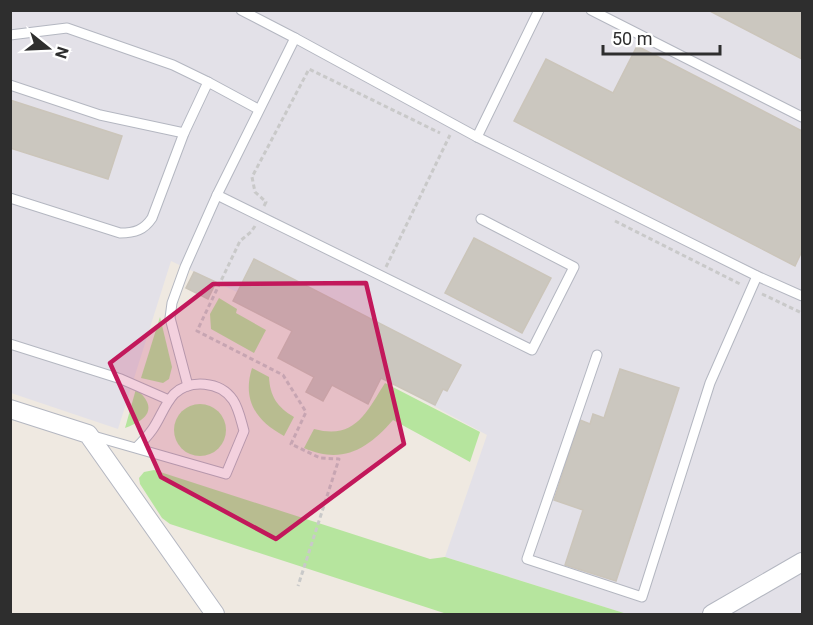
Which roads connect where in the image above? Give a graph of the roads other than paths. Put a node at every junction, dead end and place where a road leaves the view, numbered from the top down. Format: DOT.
graph roads {
  1 [pos="241,10"];
  2 [pos="539,10"];
  3 [pos="591,10"];
  4 [pos="10,35"];
  5 [pos="295,38"];
  6 [pos="208,82"];
  7 [pos="10,85"];
  8 [pos="258,109"];
  9 [pos="802,117"];
  10 [pos="184,133"];
  11 [pos="477,137"];
  12 [pos="217,195"];
  13 [pos="10,198"];
  14 [pos="481,219"];
  15 [pos="757,276"];
  16 [pos="802,295"];
  17 [pos="10,344"];
  18 [pos="597,355"];
  19 [pos="188,386"];
  20 [pos="169,400"];
  21 [pos="10,409"];
  22 [pos="88,434"];
  23 [pos="136,448"];
  24 [pos="802,562"];
  25 [pos="215,615"];
  26 [pos="712,615"];
  1 -- 5 [label="lane"];
  2 -- 11 [label="lane"];
  3 -- 9 [label="lane"];
  4 -- 6 [label="lane"];
  5 -- 8 [label="lane"];
  5 -- 11 [label="lane"];
  6 -- 8 [label="lane"];
  6 -- 10 [label="lane"];
  7 -- 10 [label="lane"];
  8 -- 12 [label="lane"];
  10 -- 13 [label="lane"];
  11 -- 15 [label="lane"];
  12 -- 14 [label="lane"];
  12 -- 19 [label="lane"];
  15 -- 16 [label="lane"];
  15 -- 18 [label="lane"];
  17 -- 20 [label="lane"];
  19 -- 20 [label="lane"];
  19 -- 23 [label="lane"];
  20 -- 23 [label="lane"];
  21 -- 22 [label="street"];
  22 -- 23 [label="lane"];
  22 -- 25 [label="street"];
  24 -- 26 [label="street"];
}
